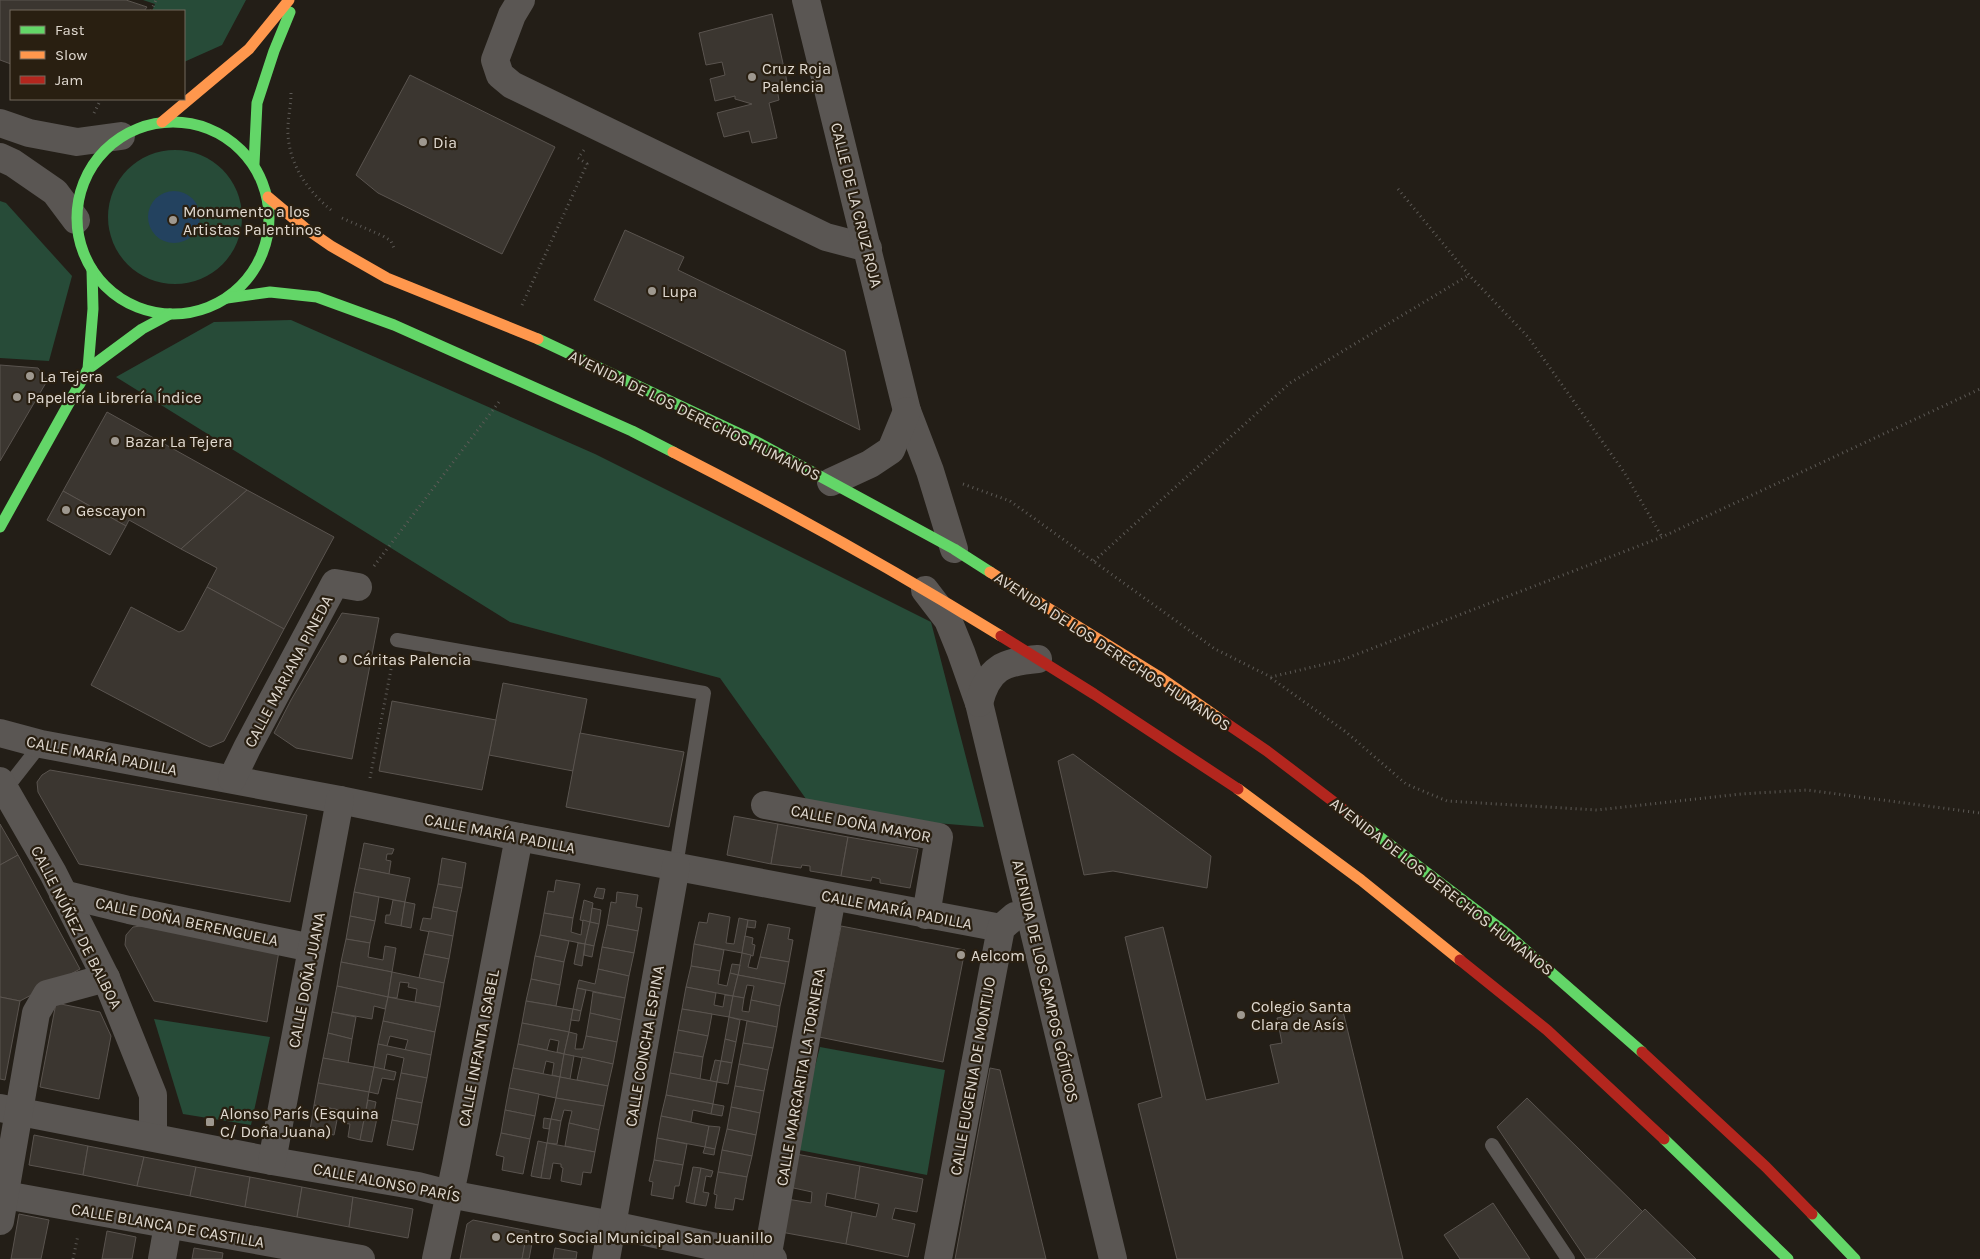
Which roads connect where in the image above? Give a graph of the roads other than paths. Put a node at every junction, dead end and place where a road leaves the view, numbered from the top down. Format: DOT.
graph roads {
  1 [pos="289,0"];
  2 [pos="296,0"];
  3 [pos="521,0"];
  4 [pos="806,0"];
  5 [pos="162,122"];
  6 [pos="0,123"];
  7 [pos="121,136"];
  8 [pos="0,157"];
  9 [pos="254,164"];
  10 [pos="268,196"];
  11 [pos="76,220"];
  12 [pos="868,248"];
  13 [pos="92,270"];
  14 [pos="227,298"];
  15 [pos="170,314"];
  16 [pos="88,369"];
  17 [pos="907,411"];
  18 [pos="831,482"];
  19 [pos="0,527"];
  20 [pos="954,549"];
  21 [pos="358,588"];
  22 [pos="923,588"];
  23 [pos="397,640"];
  24 [pos="1038,659"];
  25 [pos="979,703"];
  26 [pos="0,733"];
  27 [pos="41,744"];
  28 [pos="232,779"];
  29 [pos="3,786"];
  30 [pos="352,803"];
  31 [pos="765,805"];
  32 [pos="519,837"];
  33 [pos="676,866"];
  34 [pos="63,894"];
  35 [pos="832,897"];
  36 [pos="1028,906"];
  37 [pos="926,915"];
  38 [pos="1001,928"];
  39 [pos="312,948"];
  40 [pos="106,978"];
  41 [pos="10,1110"];
  42 [pos="154,1137"];
  43 [pos="1492,1145"];
  44 [pos="6,1156"];
  45 [pos="272,1161"];
  46 [pos="449,1194"];
  47 [pos="5,1195"];
  48 [pos="0,1221"];
  49 [pos="168,1225"];
  50 [pos="612,1225"];
  51 [pos="254,1250"];
  52 [pos="162,1259"];
  53 [pos="361,1259"];
  54 [pos="436,1259"];
  55 [pos="606,1259"];
  56 [pos="769,1259"];
  57 [pos="938,1259"];
  58 [pos="1113,1259"];
  59 [pos="1568,1259"];
  60 [pos="1788,1259"];
  61 [pos="1855,1259"];
  1 -- 5 [label="main road"];
  2 -- 9 [label="main road"];
  3 -- 12 [label="street"];
  4 -- 12 [label="street, CALLE DE LA CRUZ ROJA"];
  5 -- 7 [label="main road"];
  5 -- 9 [label="main road"];
  6 -- 7 [label="street"];
  7 -- 11 [label="main road"];
  8 -- 11 [label="street"];
  9 -- 10 [label="main road"];
  10 -- 14 [label="main road"];
  10 -- 18 [label="main road, AVENIDA DE LOS DERECHOS HUMANOS"];
  11 -- 13 [label="main road"];
  12 -- 17 [label="street, CALLE DE LA CRUZ ROJA"];
  13 -- 15 [label="main road"];
  13 -- 16 [label="main road"];
  14 -- 15 [label="main road"];
  14 -- 22 [label="main road"];
  15 -- 16 [label="main road"];
  16 -- 19 [label="main road"];
  17 -- 18 [label="street"];
  17 -- 20 [label="street, CALLE DE LA CRUZ ROJA"];
  18 -- 20 [label="main road, AVENIDA DE LOS DERECHOS HUMANOS"];
  20 -- 61 [label="main road, AVENIDA DE LOS DERECHOS HUMANOS"];
  21 -- 28 [label="street, CALLE MARIANA PINEDA"];
  22 -- 24 [label="main road"];
  22 -- 25 [label="street, AVENIDA DE LOS CAMPOS GÓTICOS"];
  23 -- 33 [label="lane"];
  24 -- 25 [label="street"];
  24 -- 60 [label="main road"];
  25 -- 36 [label="street, AVENIDA DE LOS CAMPOS GÓTICOS"];
  26 -- 27 [label="street, CALLE MARÍA PADILLA"];
  27 -- 28 [label="street, CALLE MARÍA PADILLA"];
  27 -- 29 [label="lane"];
  28 -- 30 [label="street, CALLE MARÍA PADILLA"];
  29 -- 34 [label="street, CALLE NÚÑEZ DE BALBOA"];
  30 -- 32 [label="street, CALLE MARÍA PADILLA"];
  30 -- 39 [label="street, CALLE DOÑA JUANA"];
  31 -- 37 [label="street, CALLE DOÑA MAYOR"];
  32 -- 33 [label="street, CALLE MARÍA PADILLA"];
  32 -- 46 [label="street, CALLE INFANTA ISABEL"];
  33 -- 35 [label="street, CALLE MARÍA PADILLA"];
  33 -- 50 [label="street, CALLE CONCHA ESPINA"];
  34 -- 39 [label="street, CALLE DOÑA BERENGUELA"];
  34 -- 40 [label="street, CALLE NÚÑEZ DE BALBOA"];
  35 -- 37 [label="street, CALLE MARÍA PADILLA"];
  35 -- 56 [label="street, CALLE MARGARITA LA TORNERA"];
  36 -- 38 [label="street"];
  36 -- 58 [label="street, AVENIDA DE LOS CAMPOS GÓTICOS"];
  37 -- 38 [label="street, CALLE MARÍA PADILLA"];
  38 -- 57 [label="street, CALLE EUGENIA DE MONTIJO"];
  39 -- 45 [label="street, CALLE DOÑA JUANA"];
  40 -- 41 [label="street"];
  40 -- 42 [label="street, CALLE NÚÑEZ DE BALBOA"];
  41 -- 42 [label="street, CALLE ALONSO PARÍS"];
  41 -- 44 [label="street"];
  42 -- 45 [label="street, CALLE ALONSO PARÍS"];
  43 -- 59 [label="lane"];
  44 -- 47 [label="street"];
  45 -- 46 [label="street, CALLE ALONSO PARÍS"];
  46 -- 50 [label="street, CALLE ALONSO PARÍS"];
  46 -- 54 [label="street, CALLE INFANTA ISABEL"];
  47 -- 48 [label="street"];
  47 -- 49 [label="street, CALLE BLANCA DE CASTILLA"];
  49 -- 51 [label="street, CALLE BLANCA DE CASTILLA"];
  49 -- 52 [label="street"];
  50 -- 55 [label="street, CALLE CONCHA ESPINA"];
  50 -- 56 [label="street, CALLE ALONSO PARÍS"];
  51 -- 53 [label="street, CALLE BLANCA DE CASTILLA"];
}
